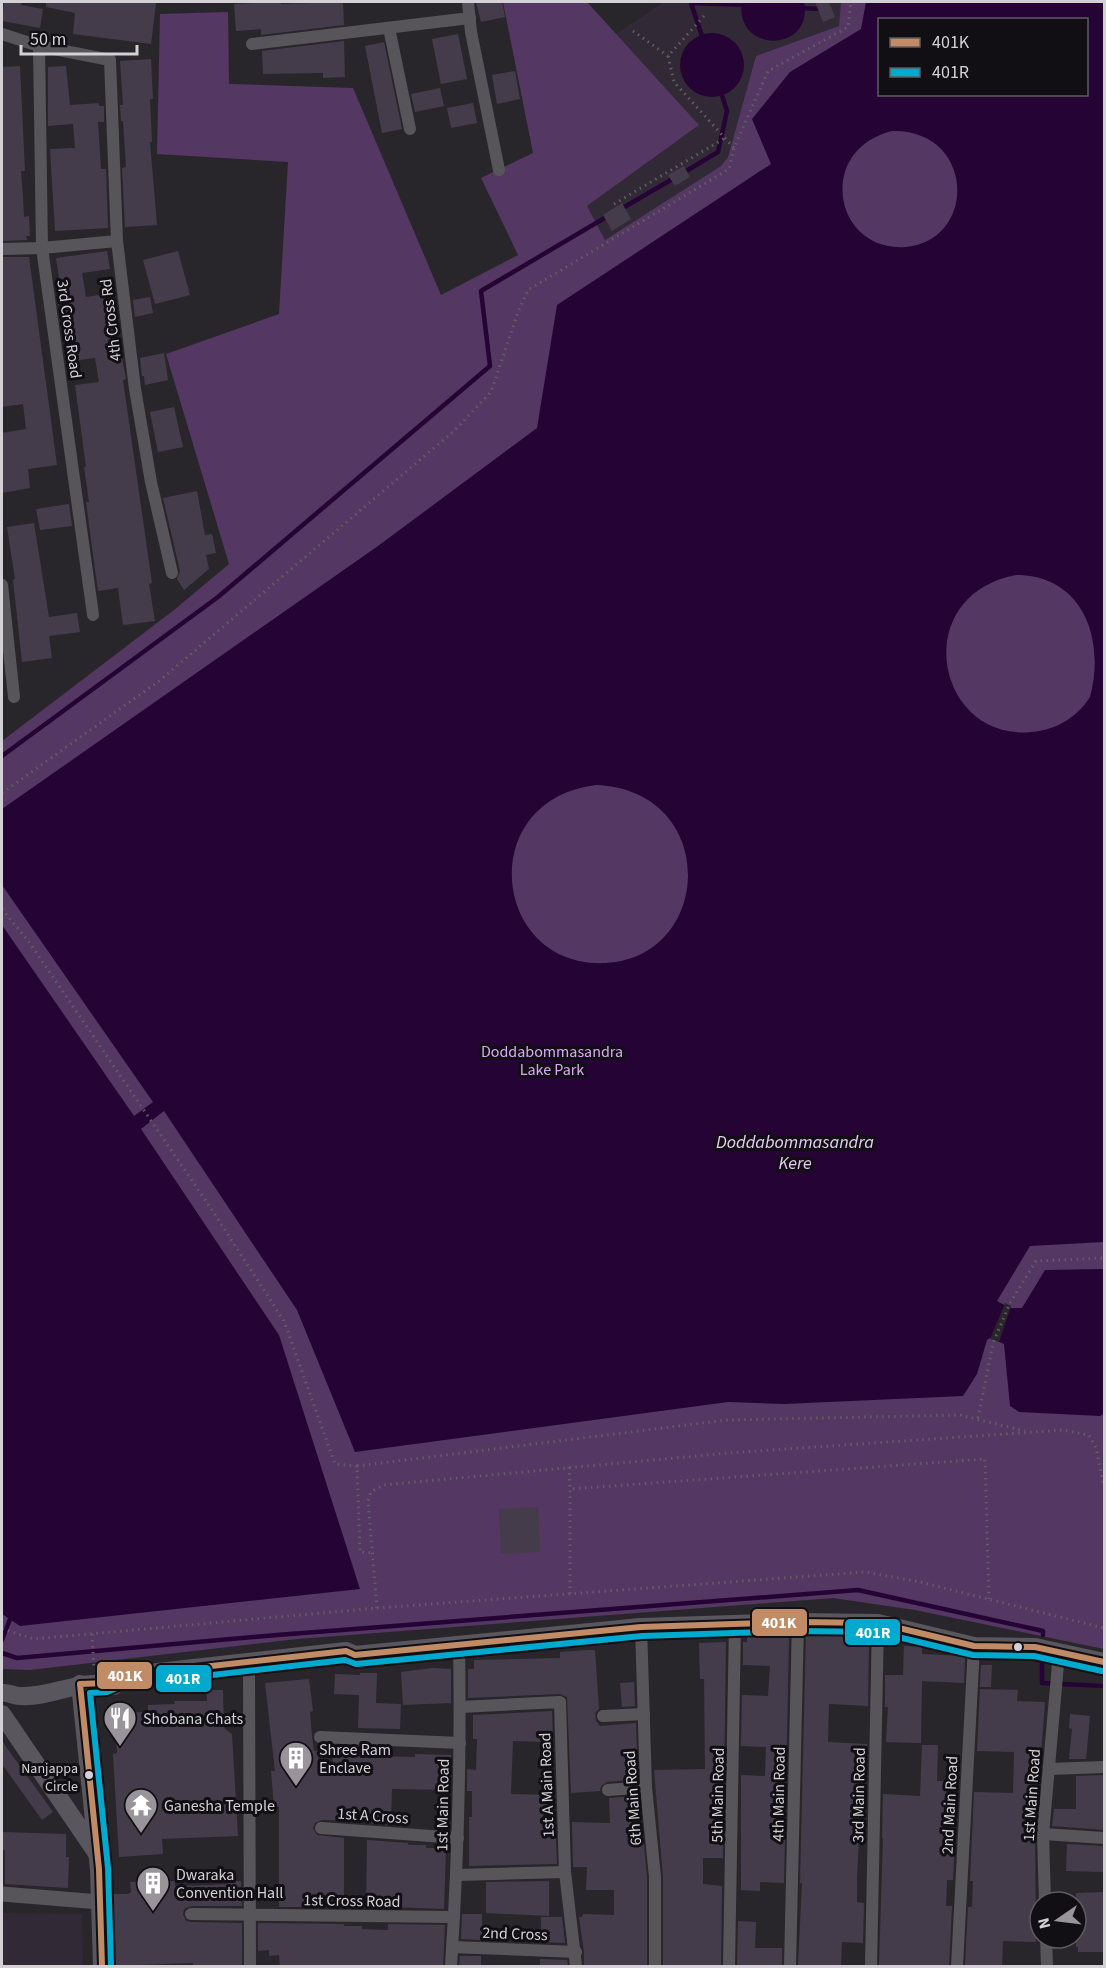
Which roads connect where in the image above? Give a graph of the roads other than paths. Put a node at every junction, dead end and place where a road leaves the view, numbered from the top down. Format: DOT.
graph roads {
  1 [pos="468,2"];
  2 [pos="470,18"];
  3 [pos="390,28"];
  4 [pos="2,34"];
  5 [pos="252,44"];
  6 [pos="39,46"];
  7 [pos="410,129"];
  8 [pos="499,170"];
  9 [pos="117,241"];
  10 [pos="42,248"];
  11 [pos="2,249"];
  12 [pos="172,573"];
  13 [pos="2,585"];
  14 [pos="93,615"];
  15 [pos="14,697"];
  16 [pos="798,1622"];
  17 [pos="735,1623"];
  18 [pos="878,1623"];
  19 [pos="641,1627"];
  20 [pos="459,1645"];
  21 [pos="974,1646"];
  22 [pos="1059,1653"];
  23 [pos="355,1655"];
  24 [pos="1104,1662"];
  25 [pos="249,1673"];
  26 [pos="94,1683"];
  27 [pos="5,1693"];
  28 [pos="460,1707"];
  29 [pos="2,1714"];
  30 [pos="644,1714"];
  31 [pos="603,1716"];
  32 [pos="320,1737"];
  33 [pos="460,1743"];
  34 [pos="1104,1767"];
  35 [pos="1049,1769"];
  36 [pos="646,1787"];
  37 [pos="608,1790"];
  38 [pos="321,1828"];
  39 [pos="1042,1834"];
  40 [pos="458,1838"];
  41 [pos="1104,1838"];
  42 [pos="97,1854"];
  43 [pos="565,1872"];
  44 [pos="458,1875"];
  45 [pos="1044,1890"];
  46 [pos="2,1894"];
  47 [pos="100,1902"];
  48 [pos="191,1914"];
  49 [pos="250,1915"];
  50 [pos="454,1917"];
  51 [pos="453,1947"];
  52 [pos="1046,1950"];
  53 [pos="576,1952"];
  54 [pos="102,1966"];
  55 [pos="250,1966"];
  56 [pos="451,1966"];
  57 [pos="576,1966"];
  58 [pos="655,1966"];
  59 [pos="729,1966"];
  60 [pos="790,1966"];
  61 [pos="871,1966"];
  62 [pos="957,1966"];
  63 [pos="1047,1966"];
  1 -- 2 [label="street"];
  2 -- 3 [label="street"];
  2 -- 8 [label="street"];
  3 -- 5 [label="street"];
  3 -- 7 [label="street"];
  4 -- 6 [label="street"];
  6 -- 9 [label="street, 4th Cross Rd"];
  6 -- 10 [label="street, 3rd Cross Road"];
  9 -- 10 [label="street"];
  9 -- 12 [label="street, 4th Cross Rd"];
  10 -- 11 [label="street"];
  10 -- 14 [label="street, 3rd Cross Road"];
  13 -- 15 [label="street"];
  16 -- 17 [label="main road"];
  16 -- 18 [label="main road"];
  16 -- 60 [label="street, 4th Main Road"];
  17 -- 19 [label="main road"];
  17 -- 59 [label="street, 5th Main Road"];
  18 -- 21 [label="main road"];
  18 -- 61 [label="street, 3rd Main Road"];
  19 -- 20 [label="main road"];
  19 -- 30 [label="street, 6th Main Road"];
  20 -- 23 [label="main road"];
  20 -- 28 [label="street, 1st Main Road"];
  21 -- 22 [label="main road"];
  21 -- 62 [label="street, 2nd Main Road"];
  22 -- 24 [label="main road"];
  22 -- 35 [label="street, 1st Main Road"];
  23 -- 25 [label="main road"];
  23 -- 26 [label="main road"];
  25 -- 26 [label="main road"];
  25 -- 49 [label="street"];
  26 -- 27 [label="main road"];
  26 -- 42 [label="main road"];
  28 -- 33 [label="street, 1st Main Road"];
  28 -- 43 [label="street, 1st A Main Road"];
  29 -- 42 [label="main road"];
  30 -- 31 [label="street"];
  30 -- 36 [label="street, 6th Main Road"];
  32 -- 33 [label="street"];
  33 -- 40 [label="street, 1st Main Road"];
  34 -- 35 [label="street"];
  35 -- 39 [label="street, 1st Main Road"];
  36 -- 37 [label="street"];
  36 -- 58 [label="street, 6th Main Road"];
  38 -- 40 [label="street, 1st A Cross"];
  39 -- 41 [label="street"];
  39 -- 45 [label="street, 1st Main Road"];
  40 -- 44 [label="street, 1st Main Road"];
  42 -- 47 [label="main road"];
  43 -- 44 [label="street"];
  43 -- 53 [label="street, 1st A Main Road"];
  44 -- 50 [label="street, 1st Main Road"];
  46 -- 47 [label="street"];
  47 -- 54 [label="main road"];
  48 -- 49 [label="street"];
  49 -- 50 [label="street, 1st Cross Road"];
  49 -- 55 [label="street"];
  50 -- 51 [label="street, 1st Main Road"];
  51 -- 53 [label="street, 2nd Cross"];
  51 -- 56 [label="street, 1st Main Road"];
  52 -- 63 [label="street"];
  53 -- 57 [label="street, 1st A Main Road"];
}
